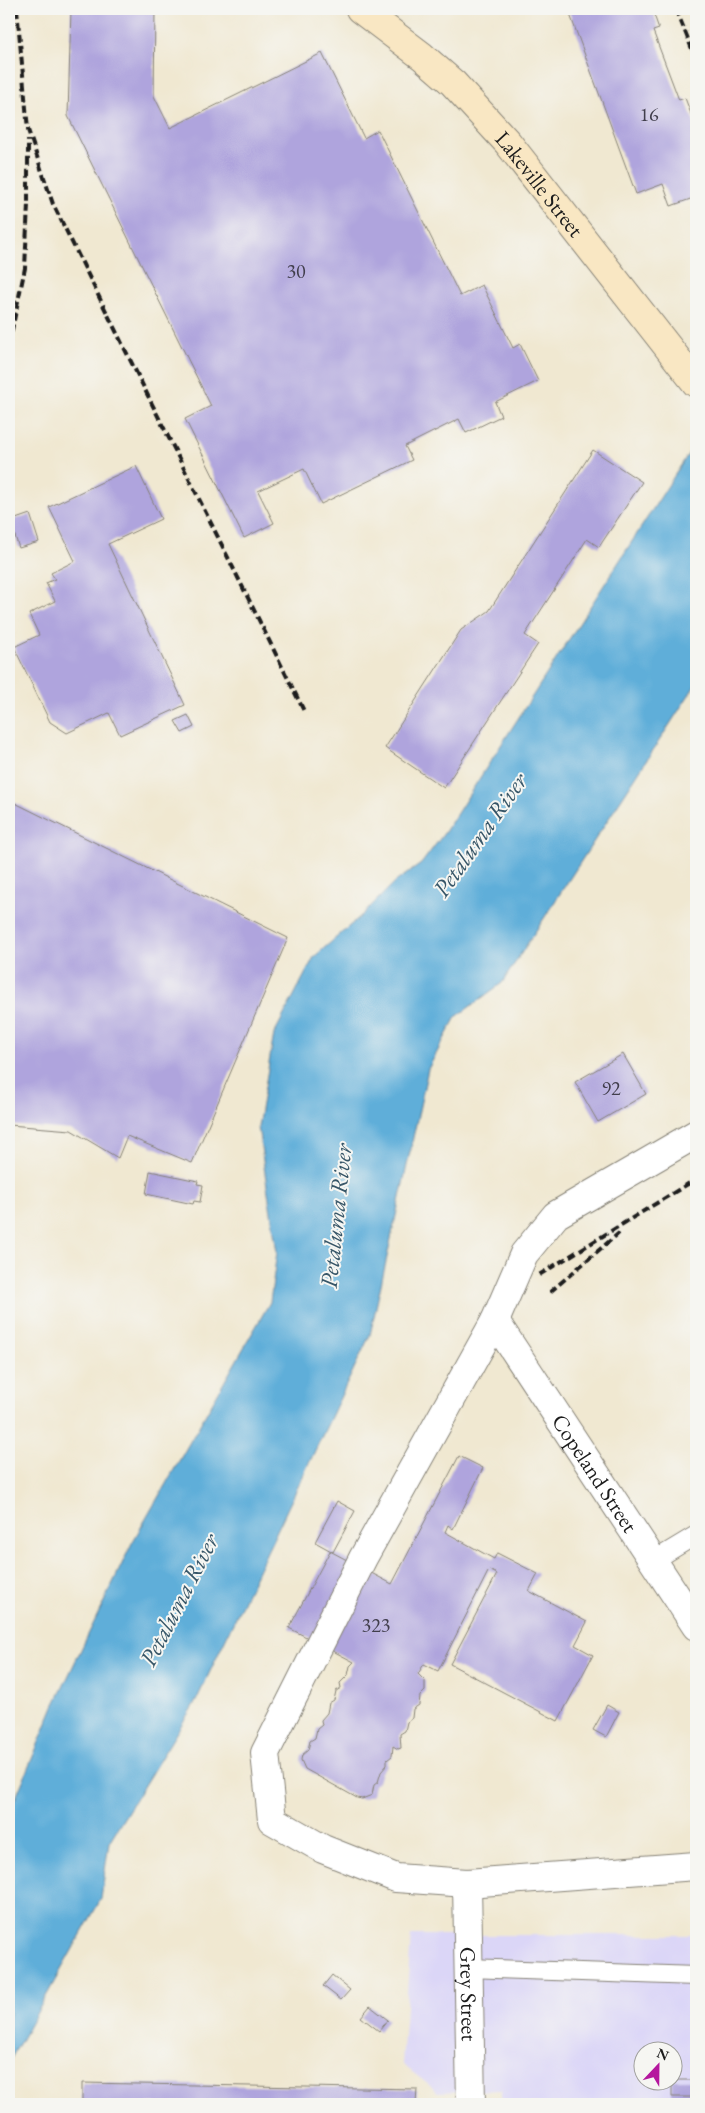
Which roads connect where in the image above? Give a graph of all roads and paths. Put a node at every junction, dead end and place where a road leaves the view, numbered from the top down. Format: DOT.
graph roads {
  1 [pos="360,9"];
  2 [pos="696,383"];
  3 [pos="696,1134"];
  4 [pos="495,1321"];
  5 [pos="696,1535"];
  6 [pos="653,1561"];
  7 [pos="696,1626"];
  8 [pos="696,1866"];
  9 [pos="467,1883"];
  10 [pos="468,1968"];
  11 [pos="696,1976"];
  12 [pos="471,2104"];
  1 -- 2 [label="main road, Lakeville Street"];
  3 -- 4 [label="street"];
  4 -- 6 [label="street, Copeland Street"];
  4 -- 9 [label="street"];
  5 -- 6 [label="lane"];
  6 -- 7 [label="street, Copeland Street"];
  8 -- 9 [label="street"];
  9 -- 10 [label="street, Grey Street"];
  10 -- 11 [label="lane"];
  10 -- 12 [label="street, Grey Street"];
}
